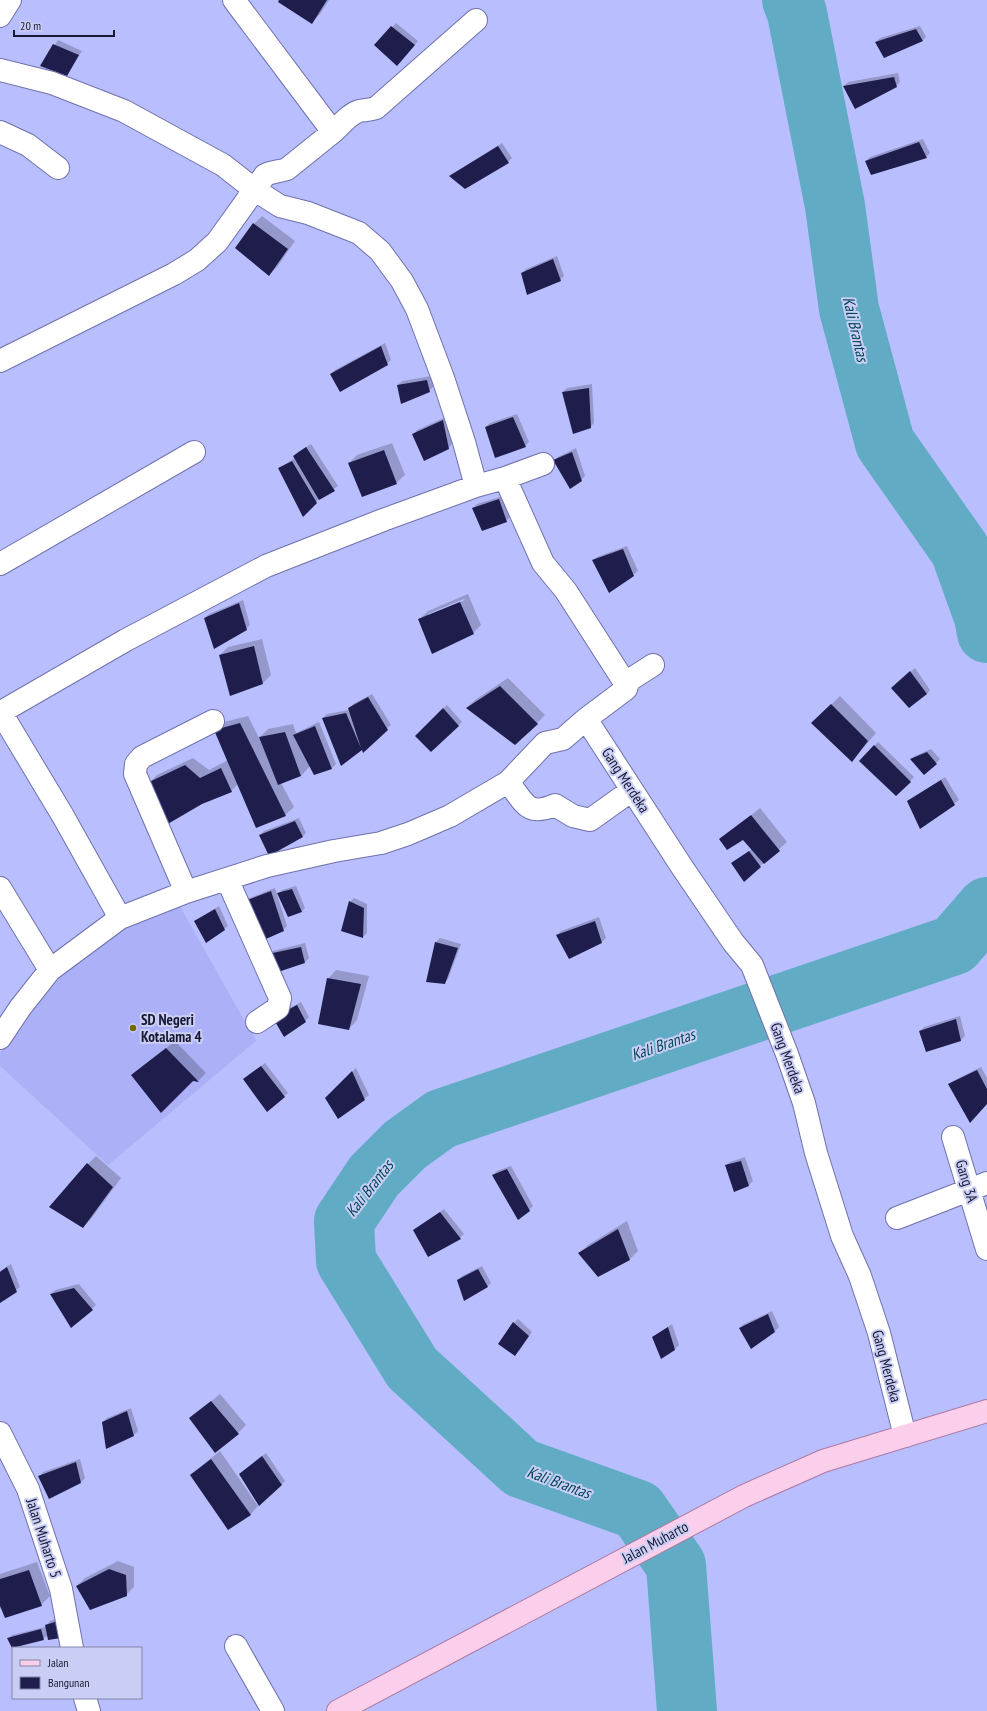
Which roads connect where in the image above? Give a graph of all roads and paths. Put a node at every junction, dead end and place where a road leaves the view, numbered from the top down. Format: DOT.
graph roads {
  1 [pos="10,0"];
  2 [pos="234,0"];
  3 [pos="0,16"];
  4 [pos="476,20"];
  5 [pos="0,70"];
  6 [pos="0,132"];
  7 [pos="334,132"];
  8 [pos="58,168"];
  9 [pos="255,190"];
  10 [pos="0,361"];
  11 [pos="194,452"];
  12 [pos="543,464"];
  13 [pos="505,478"];
  14 [pos="476,486"];
  15 [pos="0,564"];
  16 [pos="653,665"];
  17 [pos="625,683"];
  18 [pos="0,712"];
  19 [pos="586,719"];
  20 [pos="213,721"];
  21 [pos="508,782"];
  22 [pos="632,790"];
  23 [pos="227,879"];
  24 [pos="0,888"];
  25 [pos="186,892"];
  26 [pos="120,918"];
  27 [pos="50,970"];
  28 [pos="257,1022"];
  29 [pos="0,1038"];
  30 [pos="953,1137"];
  31 [pos="978,1186"];
  32 [pos="897,1218"];
  33 [pos="987,1249"];
  34 [pos="986,1414"];
  35 [pos="0,1433"];
  36 [pos="905,1436"];
  37 [pos="236,1646"];
  38 [pos="72,1647"];
  39 [pos="85,1699"];
  40 [pos="89,1711"];
  41 [pos="272,1711"];
  42 [pos="338,1711"];
  1 -- 3 [label="street"];
  2 -- 7 [label="street"];
  4 -- 7 [label="street"];
  5 -- 9 [label="street"];
  6 -- 8 [label="street"];
  7 -- 9 [label="street"];
  9 -- 10 [label="street"];
  9 -- 14 [label="street"];
  11 -- 15 [label="street"];
  12 -- 13 [label="street"];
  13 -- 14 [label="street"];
  13 -- 17 [label="street"];
  14 -- 18 [label="street"];
  16 -- 17 [label="street"];
  17 -- 19 [label="street"];
  18 -- 26 [label="street"];
  19 -- 21 [label="street"];
  19 -- 22 [label="street, Gang Merdeka"];
  20 -- 25 [label="street"];
  21 -- 22 [label="street"];
  21 -- 23 [label="street"];
  22 -- 36 [label="street, Gang Merdeka"];
  23 -- 25 [label="street"];
  23 -- 28 [label="street"];
  24 -- 27 [label="street"];
  25 -- 26 [label="street"];
  26 -- 27 [label="street"];
  27 -- 29 [label="street"];
  30 -- 31 [label="street, Gang 3A"];
  31 -- 32 [label="street"];
  31 -- 33 [label="street, Gang 3A"];
  34 -- 36 [label="main road, Jalan Muharto"];
  35 -- 38 [label="street, Jalan Muharto 5"];
  36 -- 42 [label="main road, Jalan Muharto"];
  37 -- 41 [label="street"];
  39 -- 40 [label="street"];
}
